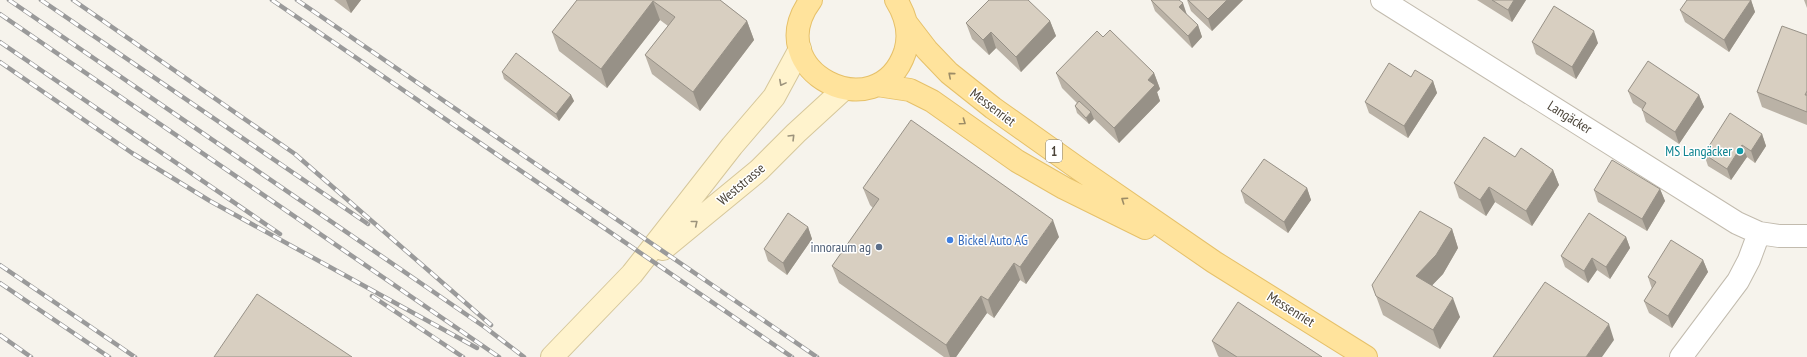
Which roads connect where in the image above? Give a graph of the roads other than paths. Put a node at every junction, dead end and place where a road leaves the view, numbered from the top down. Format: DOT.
graph roads {
  1 [pos="793,0"];
  2 [pos="811,0"];
  3 [pos="896,0"];
  4 [pos="1382,0"];
  5 [pos="799,24"];
  6 [pos="907,24"];
  7 [pos="800,49"];
  8 [pos="877,84"];
  9 [pos="844,89"];
  10 [pos="1091,178"];
  11 [pos="1081,197"];
  12 [pos="1759,233"];
  13 [pos="1807,236"];
  14 [pos="1214,262"];
  15 [pos="632,274"];
  16 [pos="552,357"];
  17 [pos="1366,357"];
  18 [pos="1681,357"];
  1 -- 5 [label="main road"];
  2 -- 5 [label="main road, Messenriet"];
  3 -- 6 [label="main road, Messenriet"];
  4 -- 12 [label="street, Langäcker"];
  5 -- 7 [label="main road, Messenriet"];
  6 -- 8 [label="main road, Messenriet"];
  10 -- 6 [label="main road, Messenriet / 1, one-way"];
  7 -- 9 [label="main road, Messenriet"];
  7 -- 15 [label="main road, Weststrasse, one-way"];
  8 -- 9 [label="main road, Messenriet"];
  8 -- 11 [label="main road, Messenriet / 1, one-way"];
  15 -- 9 [label="main road, Weststrasse, one-way"];
  10 -- 11 [label="main road"];
  14 -- 10 [label="main road, Messenriet / 1, one-way"];
  11 -- 14 [label="main road, Messenriet / 1"];
  12 -- 13 [label="street, Langäcker"];
  12 -- 18 [label="street"];
  14 -- 17 [label="main road, Messenriet / 1"];
  15 -- 16 [label="main road, Weststrasse"];
}
